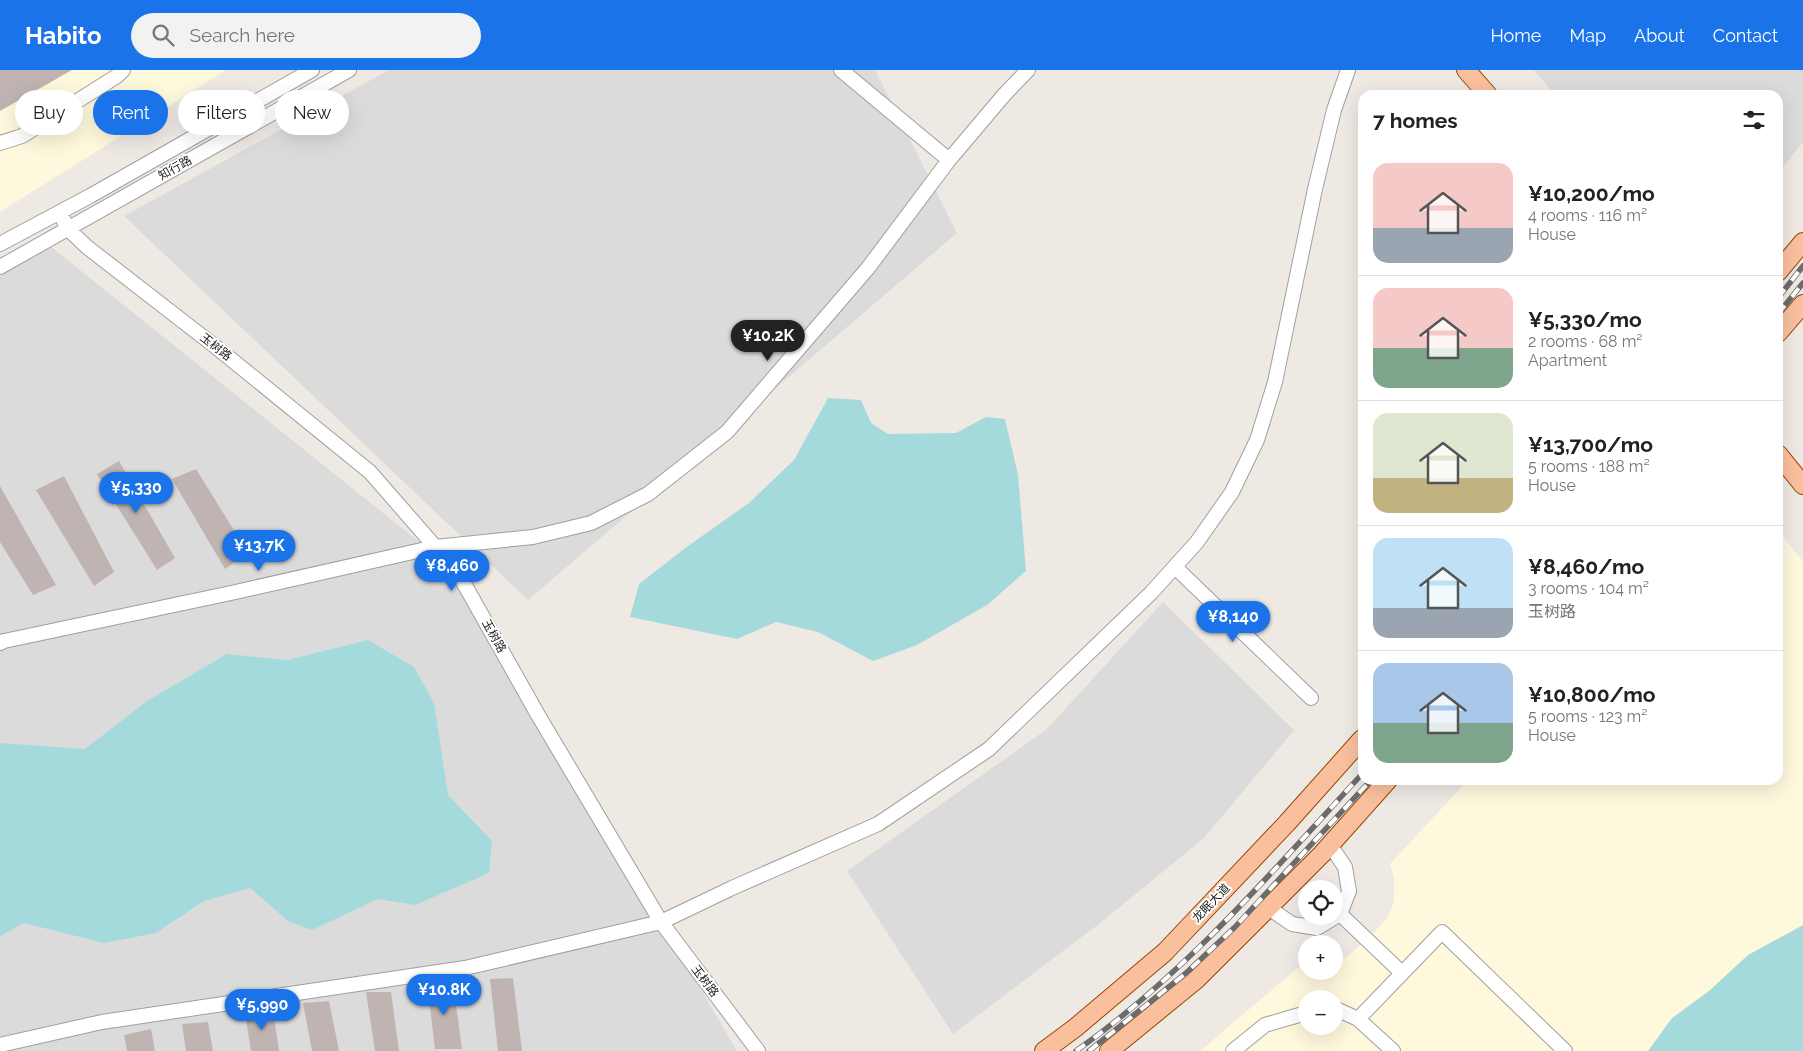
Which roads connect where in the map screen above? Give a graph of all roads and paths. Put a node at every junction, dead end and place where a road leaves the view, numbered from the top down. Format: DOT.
graph roads {
  1 [pos="123,70"];
  2 [pos="312,70"];
  3 [pos="349,70"];
  4 [pos="841,70"];
  5 [pos="1028,70"];
  6 [pos="1348,70"];
  7 [pos="1466,70"];
  8 [pos="1484,90"];
  9 [pos="0,143"];
  10 [pos="949,160"];
  11 [pos="60,213"];
  12 [pos="68,229"];
  13 [pos="1803,242"];
  14 [pos="0,244"];
  15 [pos="1783,266"];
  16 [pos="0,267"];
  17 [pos="1803,304"];
  18 [pos="1783,327"];
  19 [pos="1783,460"];
  20 [pos="1803,485"];
  21 [pos="436,547"];
  22 [pos="1175,567"];
  23 [pos="0,643"];
  24 [pos="1311,698"];
  25 [pos="1358,743"];
  26 [pos="1384,785"];
  27 [pos="1330,845"];
  28 [pos="1343,906"];
  29 [pos="1269,908"];
  30 [pos="1343,917"];
  31 [pos="661,922"];
  32 [pos="1298,925"];
  33 [pos="1298,925"];
  34 [pos="1322,925"];
  35 [pos="1402,973"];
  36 [pos="1343,1012"];
  37 [pos="1298,1016"];
  38 [pos="1358,1019"];
  39 [pos="0,1045"];
  40 [pos="758,1051"];
  41 [pos="1044,1051"];
  42 [pos="1109,1051"];
  43 [pos="1233,1051"];
  44 [pos="1393,1051"];
  45 [pos="1565,1051"];
  1 -- 9 [label="street"];
  2 -- 11 [label="street, 知行路"];
  3 -- 12 [label="street, 知行路"];
  4 -- 10 [label="street"];
  5 -- 10 [label="street"];
  6 -- 22 [label="street"];
  7 -- 8 [label="main road"];
  10 -- 21 [label="street"];
  11 -- 12 [label="street, 玉树路"];
  11 -- 14 [label="street, 知行路"];
  12 -- 16 [label="street, 知行路"];
  12 -- 21 [label="street, 玉树路"];
  13 -- 15 [label="main road"];
  17 -- 18 [label="main road"];
  19 -- 20 [label="main road"];
  21 -- 23 [label="street"];
  21 -- 31 [label="street, 玉树路"];
  22 -- 24 [label="street"];
  22 -- 31 [label="street"];
  25 -- 41 [label="main road, 龙眠大道"];
  26 -- 27 [label="main road"];
  27 -- 28 [label="street"];
  27 -- 29 [label="main road"];
  29 -- 32 [label="street"];
  29 -- 42 [label="main road"];
  30 -- 35 [label="street"];
  31 -- 39 [label="street"];
  31 -- 40 [label="street, 玉树路"];
  33 -- 34 [label="street"];
  35 -- 38 [label="street"];
  35 -- 45 [label="street"];
  36 -- 38 [label="street"];
  37 -- 43 [label="street"];
  38 -- 44 [label="street"];
}
